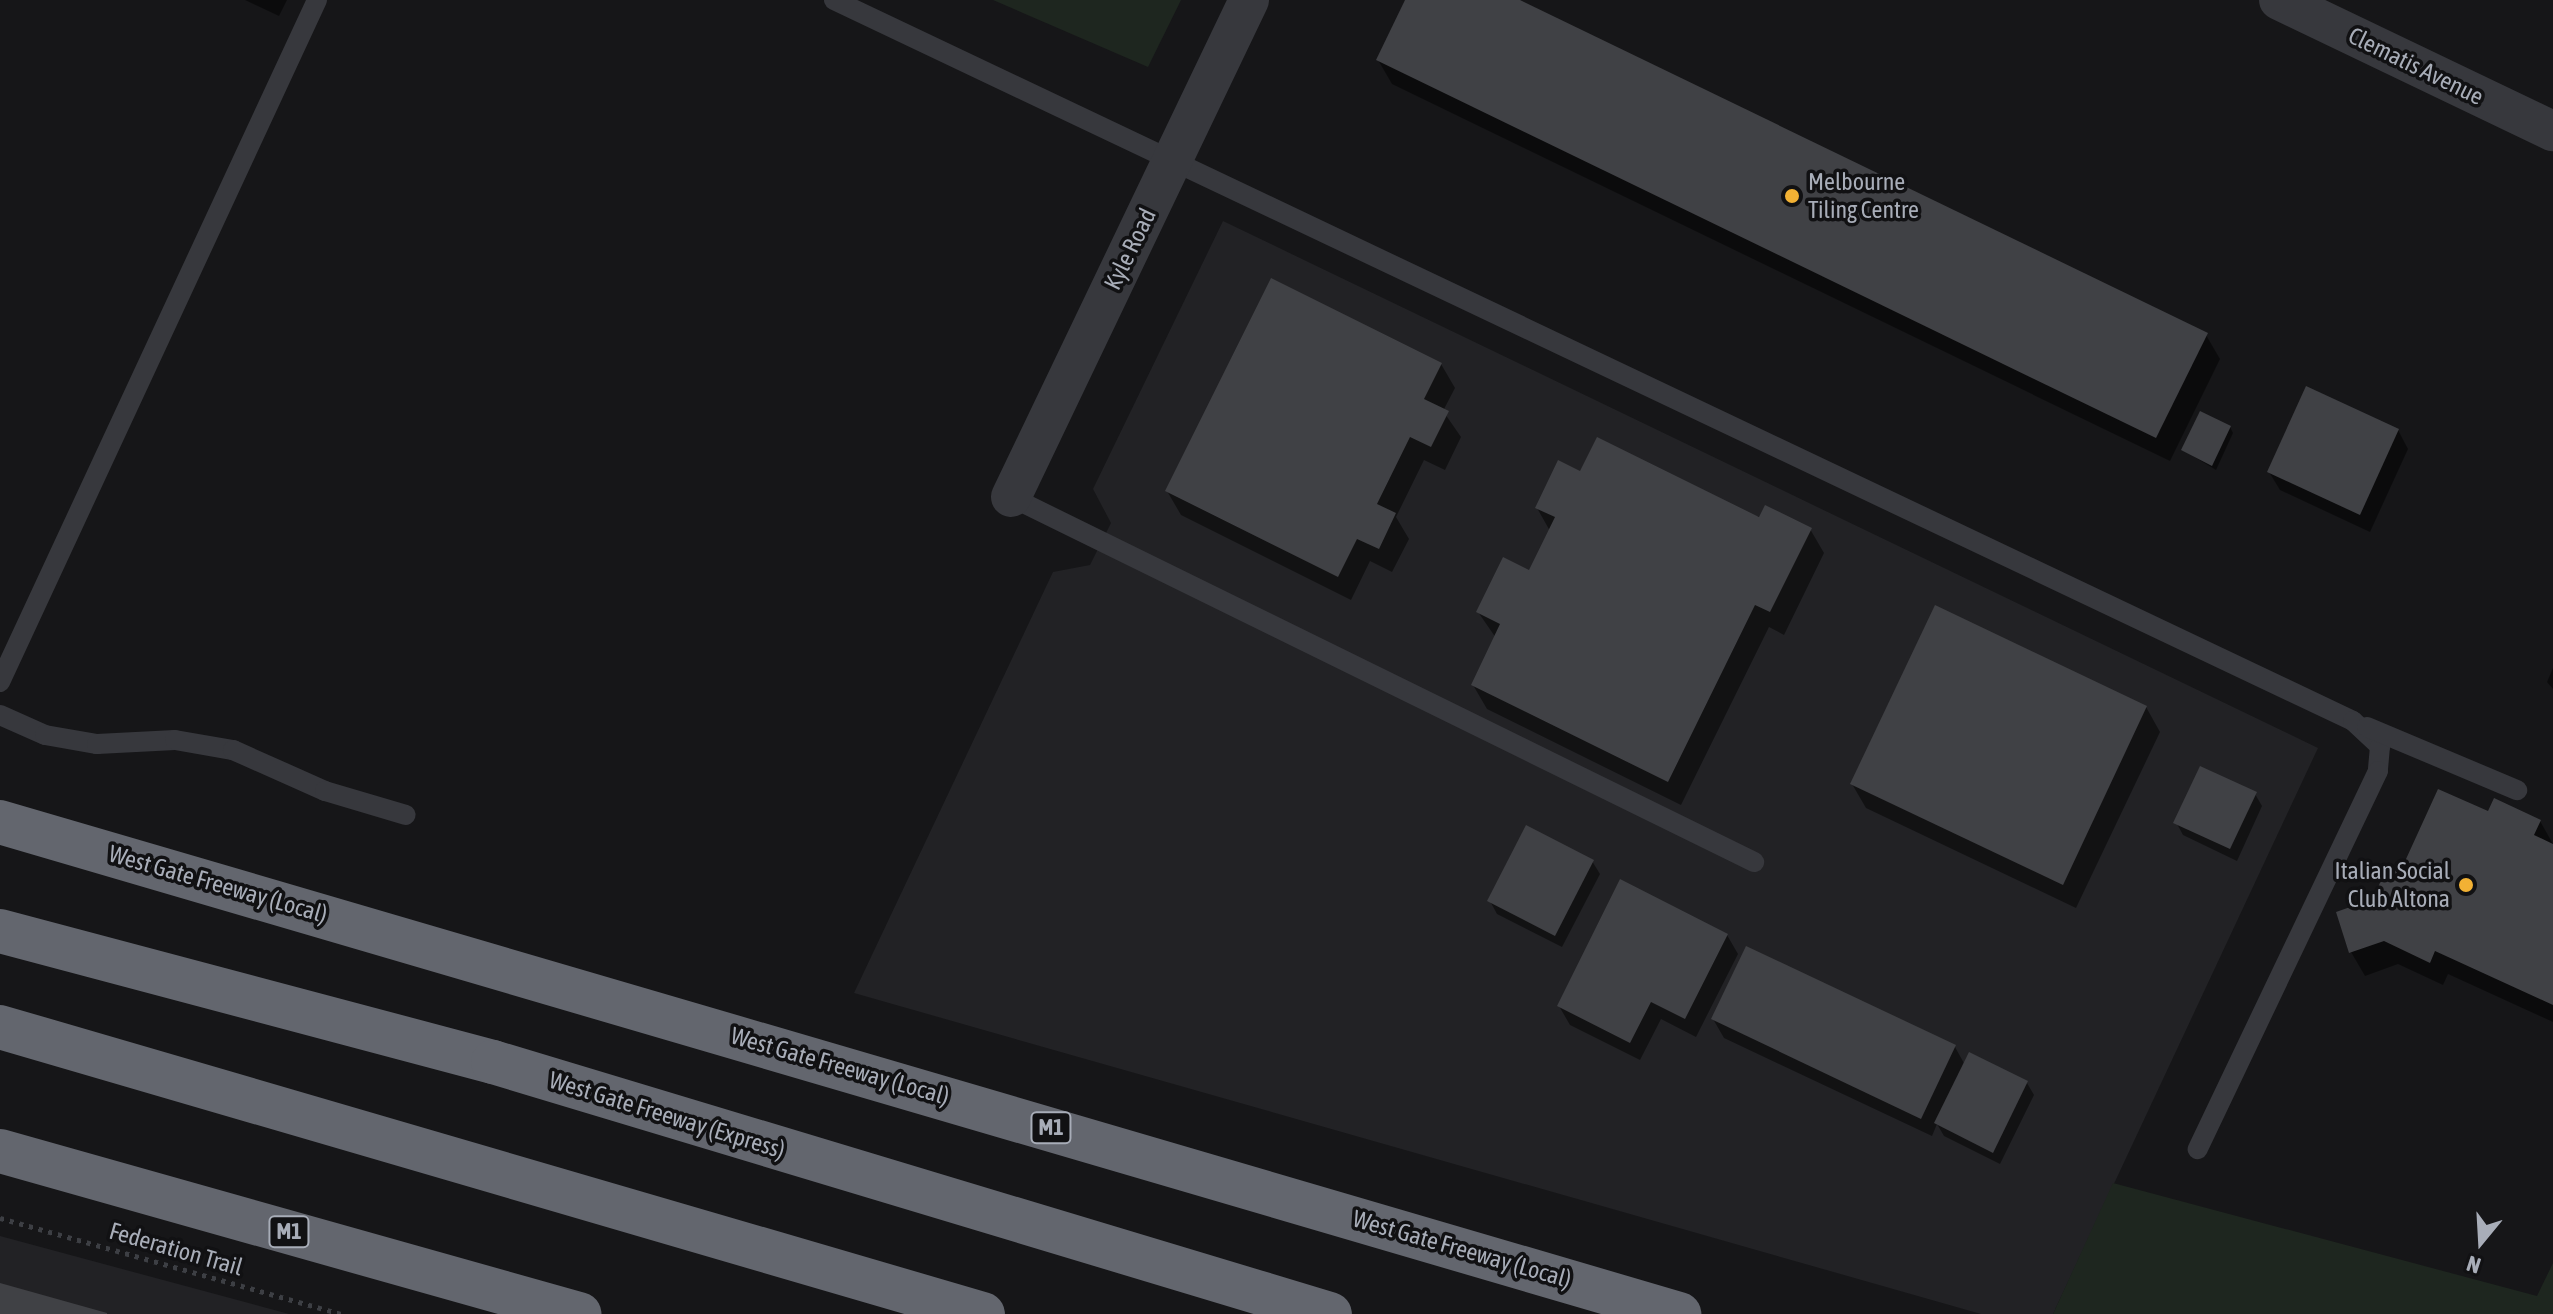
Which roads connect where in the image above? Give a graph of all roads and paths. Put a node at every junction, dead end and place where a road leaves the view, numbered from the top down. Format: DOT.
graph roads {
  1 [pos="317,0"];
  2 [pos="834,0"];
  3 [pos="1249,0"];
  4 [pos="2279,0"];
  5 [pos="2553,131"];
  6 [pos="1172,161"];
  7 [pos="1011,497"];
  8 [pos="0,682"];
  9 [pos="0,715"];
  10 [pos="2353,721"];
  11 [pos="2517,790"];
  12 [pos="406,815"];
  13 [pos="0,822"];
  14 [pos="1754,862"];
  15 [pos="0,931"];
  16 [pos="0,1027"];
  17 [pos="2198,1149"];
  18 [pos="0,1151"];
  19 [pos="0,1218"];
  20 [pos="342,1314"];
  21 [pos="579,1314"];
  22 [pos="983,1314"];
  23 [pos="1330,1314"];
  24 [pos="1679,1314"];
  1 -- 8 [label="lane"];
  2 -- 6 [label="lane"];
  3 -- 6 [label="street, Kyle Road"];
  4 -- 5 [label="street, Clematis Avenue"];
  6 -- 7 [label="street, Kyle Road"];
  6 -- 10 [label="lane"];
  7 -- 14 [label="lane"];
  9 -- 12 [label="lane"];
  10 -- 11 [label="lane"];
  10 -- 17 [label="lane"];
  13 -- 24 [label="highway, West Gate Freeway (Local) / M1"];
  15 -- 23 [label="highway, West Gate Freeway (Express)"];
  16 -- 22 [label="highway"];
  18 -- 21 [label="highway, M1"];
  19 -- 20 [label="path, Federation Trail"];
}
